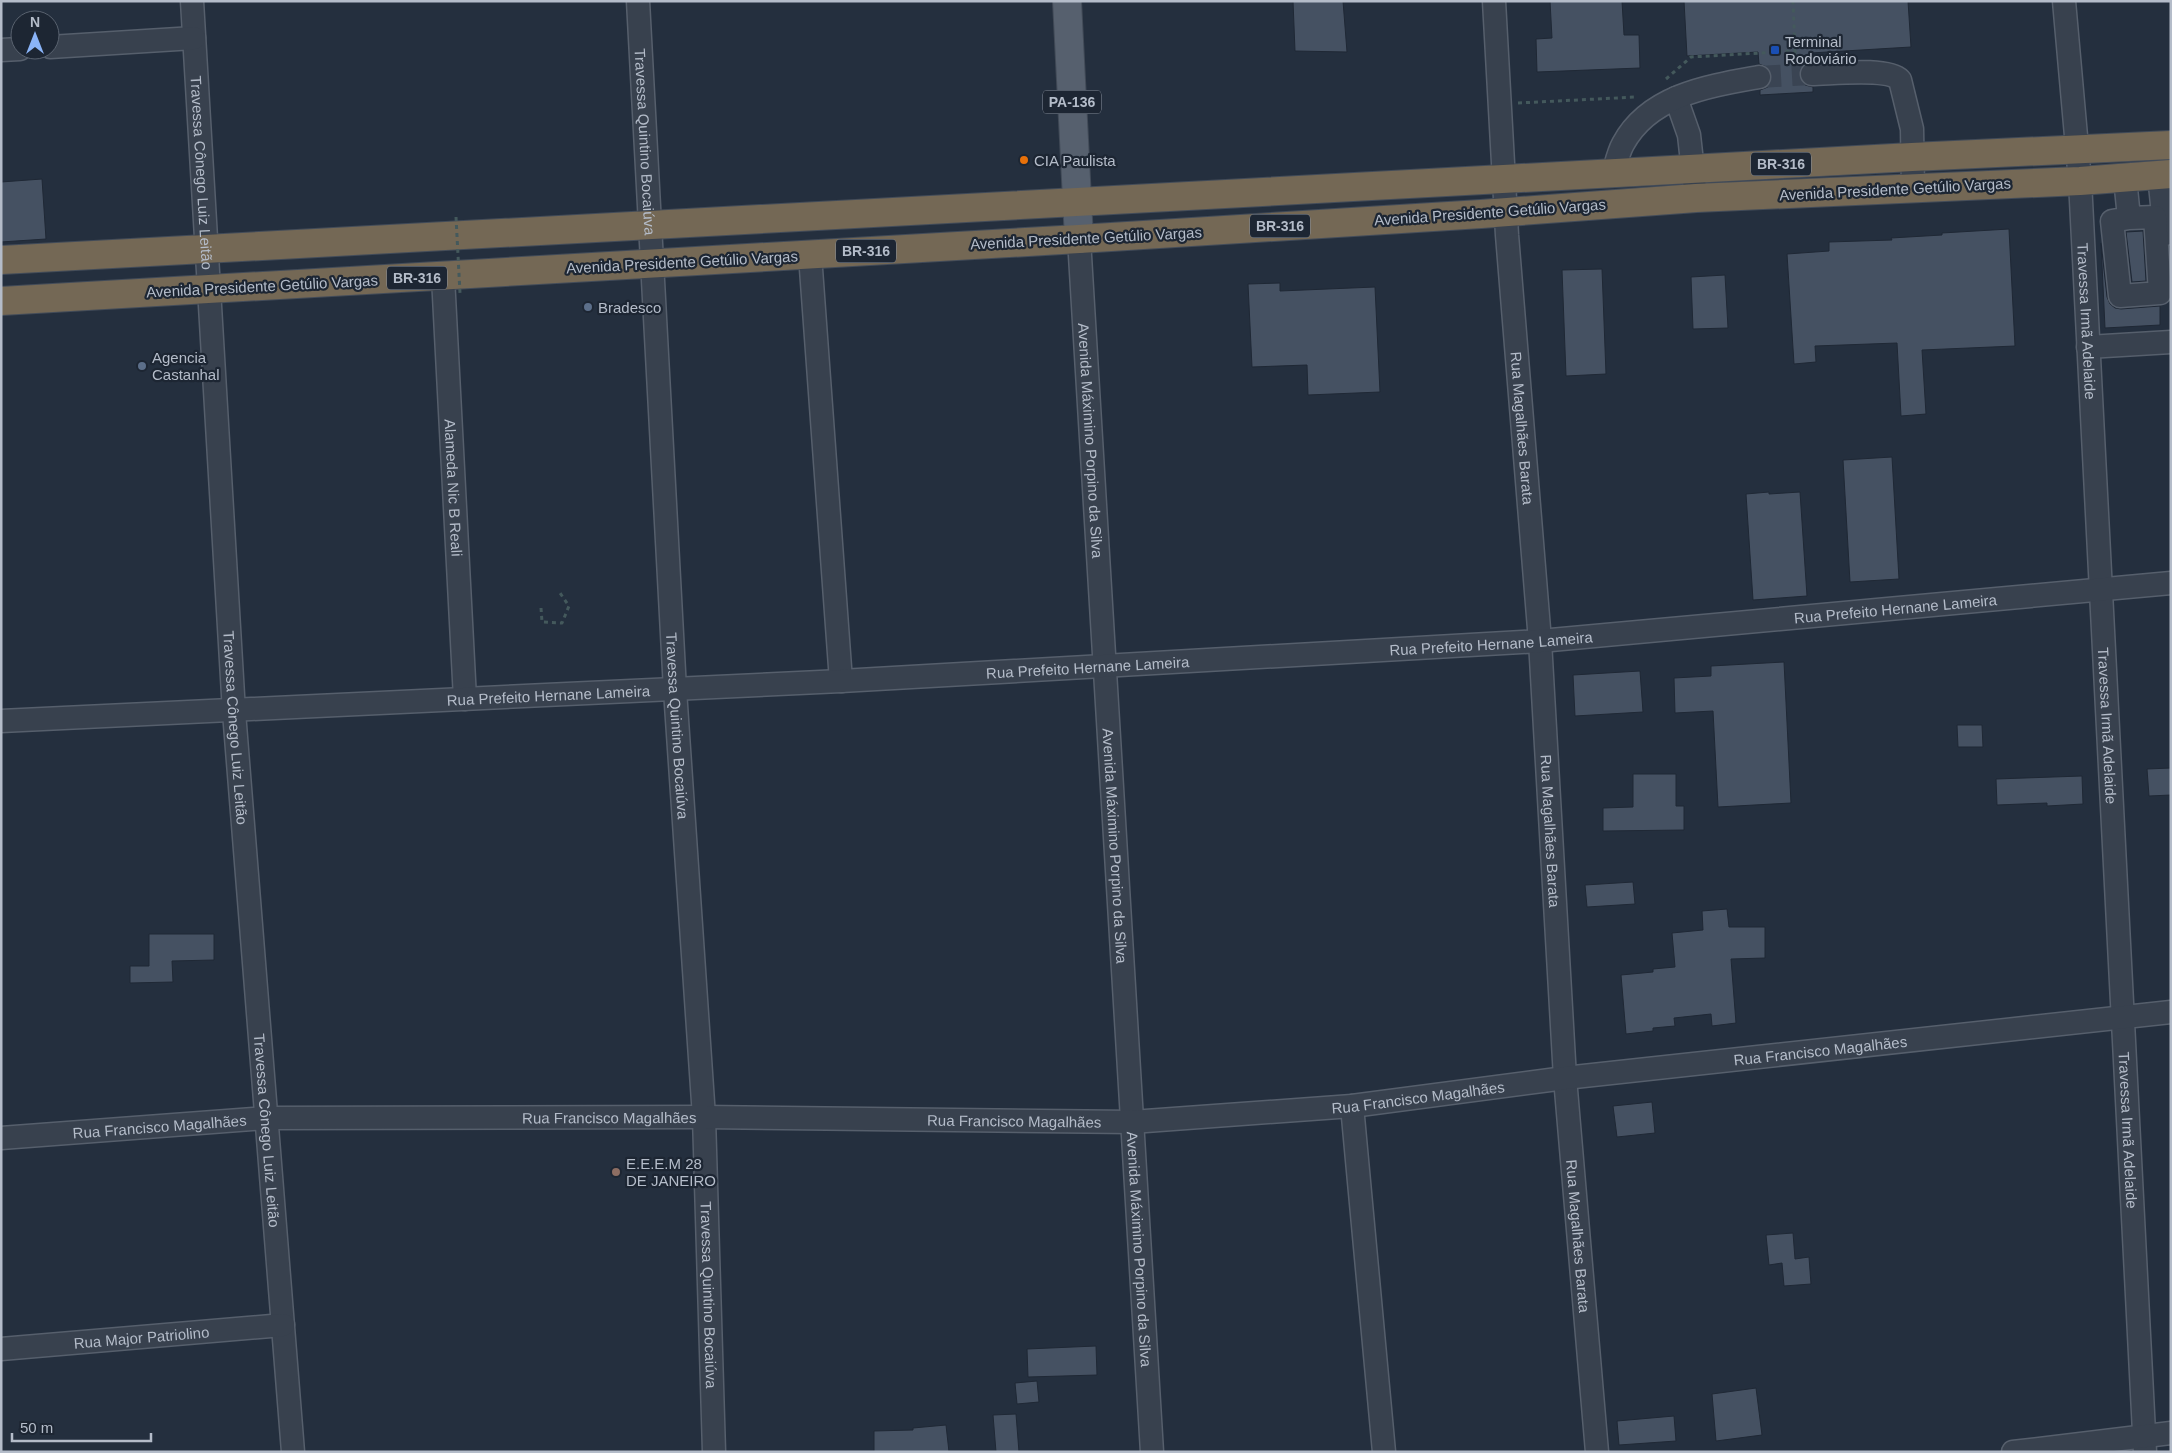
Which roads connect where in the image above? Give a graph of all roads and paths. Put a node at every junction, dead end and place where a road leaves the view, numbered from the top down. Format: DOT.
graph roads {
  1 [pos="192,1"];
  2 [pos="638,1"];
  3 [pos="1067,1"];
  4 [pos="1494,1"];
  5 [pos="1793,1"];
  6 [pos="2064,1"];
  7 [pos="194,38"];
  8 [pos="60,46"];
  9 [pos="1812,74"];
  10 [pos="1760,77"];
  11 [pos="1668,91"];
  12 [pos="1640,97"];
  13 [pos="1500,104"];
  14 [pos="2171,145"];
  15 [pos="2078,150"];
  16 [pos="1912,157"];
  17 [pos="1694,169"];
  18 [pos="1613,174"];
  19 [pos="2165,175"];
  20 [pos="2125,178"];
  21 [pos="1504,180"];
  22 [pos="2080,180"];
  23 [pos="1913,188"];
  24 [pos="1696,198"];
  25 [pos="1077,202"];
  26 [pos="1506,212"];
  27 [pos="456,217"];
  28 [pos="2129,218"];
  29 [pos="650,225"];
  30 [pos="1080,239"];
  31 [pos="207,248"];
  32 [pos="810,254"];
  33 [pos="1,260"];
  34 [pos="652,264"];
  35 [pos="452,285"];
  36 [pos="209,289"];
  37 [pos="2171,293"];
  38 [pos="1,301"];
  39 [pos="2171,342"];
  40 [pos="2088,348"];
  41 [pos="2171,583"];
  42 [pos="2100,590"];
  43 [pos="560,593"];
  44 [pos="541,608"];
  45 [pos="1540,641"];
  46 [pos="1106,666"];
  47 [pos="841,681"];
  48 [pos="674,690"];
  49 [pos="465,699"];
  50 [pos="234,712"];
  51 [pos="1,721"];
  52 [pos="2171,1012"];
  53 [pos="2122,1018"];
  54 [pos="1565,1078"];
  55 [pos="1352,1106"];
  56 [pos="704,1117"];
  57 [pos="267,1118"];
  58 [pos="1132,1122"];
  59 [pos="1,1138"];
  60 [pos="283,1325"];
  61 [pos="1,1349"];
  62 [pos="2171,1434"];
  63 [pos="2145,1444"];
  64 [pos="293,1452"];
  65 [pos="714,1452"];
  66 [pos="1152,1452"];
  67 [pos="1384,1452"];
  68 [pos="1597,1452"];
  69 [pos="2013,1452"];
  1 -- 7 [label="street, Travessa Cônego Luiz Leitão"];
  2 -- 29 [label="street, Travessa Quintino Bocaiúva"];
  3 -- 25 [label="main road, PA-136"];
  4 -- 13 [label="street"];
  5 -- 11 [label="path"];
  6 -- 15 [label="street, Travessa Irmã Adelaide"];
  7 -- 8 [label="street"];
  7 -- 31 [label="street, Travessa Cônego Luiz Leitão"];
  9 -- 16 [label="street"];
  10 -- 11 [label="street"];
  11 -- 17 [label="street"];
  11 -- 18 [label="street"];
  12 -- 13 [label="path"];
  13 -- 21 [label="street"];
  14 -- 15 [label="highway, Avenida Presidente Getúlio Vargas / BR-316"];
  15 -- 16 [label="highway, Avenida Presidente Getúlio Vargas / BR-316"];
  15 -- 22 [label="street, Travessa Irmã Adelaide"];
  16 -- 17 [label="highway, Avenida Presidente Getúlio Vargas / BR-316"];
  16 -- 23 [label="street"];
  17 -- 18 [label="highway, Avenida Presidente Getúlio Vargas / BR-316"];
  17 -- 24 [label="street"];
  18 -- 21 [label="highway, Avenida Presidente Getúlio Vargas / BR-316"];
  19 -- 20 [label="highway, Avenida Presidente Getúlio Vargas / BR-316"];
  19 -- 37 [label="street"];
  20 -- 22 [label="highway, Avenida Presidente Getúlio Vargas / BR-316"];
  20 -- 28 [label="street"];
  21 -- 25 [label="highway, Avenida Presidente Getúlio Vargas / BR-316"];
  21 -- 26 [label="street, Rua Magalhães Barata"];
  22 -- 23 [label="highway, Avenida Presidente Getúlio Vargas / BR-316"];
  22 -- 40 [label="street, Travessa Irmã Adelaide"];
  23 -- 24 [label="highway, Avenida Presidente Getúlio Vargas / BR-316"];
  24 -- 26 [label="highway, Avenida Presidente Getúlio Vargas / BR-316"];
  25 -- 29 [label="highway, Avenida Presidente Getúlio Vargas / BR-316"];
  25 -- 30 [label="main road, PA-136"];
  26 -- 30 [label="highway, Avenida Presidente Getúlio Vargas / BR-316"];
  26 -- 45 [label="street, Rua Magalhães Barata"];
  27 -- 35 [label="path, bridge"];
  29 -- 31 [label="highway, Avenida Presidente Getúlio Vargas / BR-316"];
  29 -- 34 [label="street, Travessa Quintino Bocaiúva"];
  30 -- 32 [label="highway, Avenida Presidente Getúlio Vargas / BR-316"];
  30 -- 46 [label="street, Avenida Máximino Porpino da Silva"];
  31 -- 33 [label="highway, Avenida Presidente Getúlio Vargas / BR-316"];
  31 -- 36 [label="street, Travessa Cônego Luiz Leitão"];
  32 -- 34 [label="highway, Avenida Presidente Getúlio Vargas / BR-316"];
  32 -- 47 [label="street"];
  34 -- 35 [label="highway, Avenida Presidente Getúlio Vargas / BR-316"];
  34 -- 48 [label="street, Travessa Quintino Bocaiúva"];
  35 -- 36 [label="highway, Avenida Presidente Getúlio Vargas / BR-316"];
  35 -- 49 [label="street, Alameda Nic B Reali"];
  36 -- 38 [label="highway, Avenida Presidente Getúlio Vargas / BR-316"];
  36 -- 50 [label="street, Travessa Cônego Luiz Leitão"];
  39 -- 40 [label="street"];
  40 -- 42 [label="street, Travessa Irmã Adelaide"];
  41 -- 42 [label="street, Rua Prefeito Hernane Lameira"];
  42 -- 45 [label="street, Rua Prefeito Hernane Lameira"];
  42 -- 53 [label="street, Travessa Irmã Adelaide"];
  43 -- 44 [label="path"];
  45 -- 46 [label="street, Rua Prefeito Hernane Lameira"];
  45 -- 54 [label="street, Rua Magalhães Barata"];
  46 -- 47 [label="street, Rua Prefeito Hernane Lameira"];
  46 -- 58 [label="street, Avenida Máximino Porpino da Silva"];
  47 -- 48 [label="street, Rua Prefeito Hernane Lameira"];
  48 -- 49 [label="street, Rua Prefeito Hernane Lameira"];
  48 -- 56 [label="street, Travessa Quintino Bocaiúva"];
  49 -- 50 [label="street, Rua Prefeito Hernane Lameira"];
  50 -- 51 [label="street, Rua Prefeito Hernane Lameira"];
  50 -- 57 [label="street, Travessa Cônego Luiz Leitão"];
  52 -- 53 [label="street, Rua Francisco Magalhães"];
  53 -- 54 [label="street, Rua Francisco Magalhães"];
  53 -- 63 [label="street, Travessa Irmã Adelaide"];
  54 -- 55 [label="street, Rua Francisco Magalhães"];
  54 -- 68 [label="street, Rua Magalhães Barata"];
  55 -- 58 [label="street, Rua Francisco Magalhães"];
  55 -- 67 [label="street"];
  56 -- 57 [label="street, Rua Francisco Magalhães"];
  56 -- 58 [label="street, Rua Francisco Magalhães"];
  56 -- 65 [label="street, Travessa Quintino Bocaiúva"];
  57 -- 59 [label="street, Rua Francisco Magalhães"];
  57 -- 60 [label="street, Travessa Cônego Luiz Leitão"];
  58 -- 66 [label="street, Avenida Máximino Porpino da Silva"];
  60 -- 61 [label="street, Rua Major Patriolino"];
  60 -- 64 [label="street, Travessa Cônego Luiz Leitão"];
  62 -- 63 [label="street"];
  63 -- 69 [label="street"];
}
